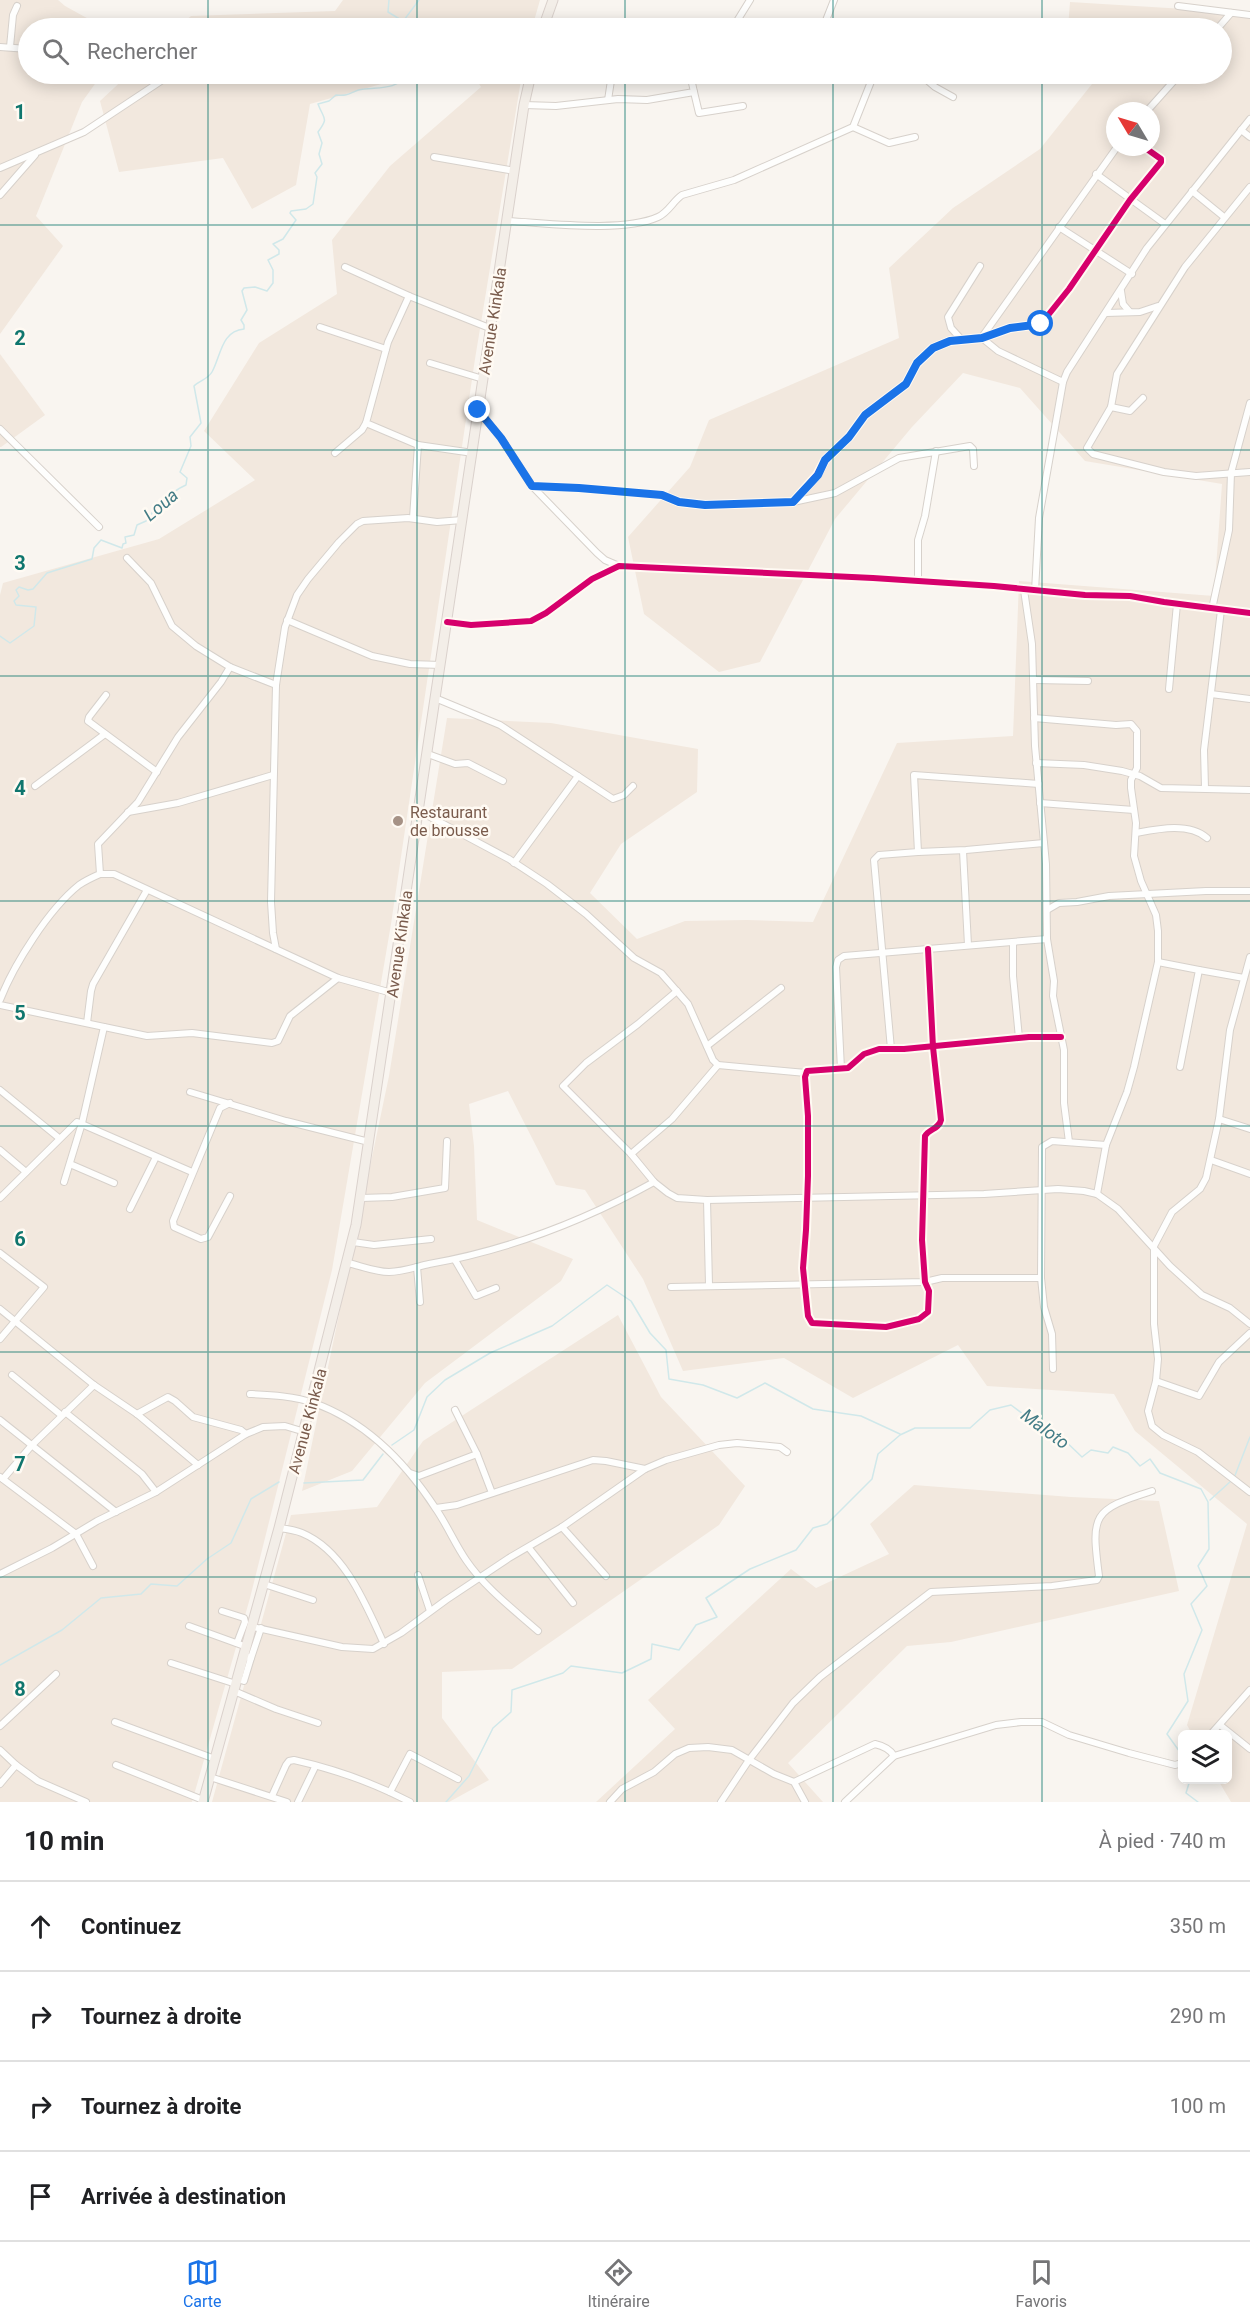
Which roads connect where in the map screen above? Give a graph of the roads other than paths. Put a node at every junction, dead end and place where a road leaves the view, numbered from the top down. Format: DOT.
graph roads {
  1 [pos="553,0"];
  2 [pos="750,0"];
  3 [pos="834,0"];
  4 [pos="17,6"];
  5 [pos="1178,6"];
  6 [pos="1231,13"];
  7 [pos="1250,15"];
  8 [pos="547,18"];
  9 [pos="739,18"];
  10 [pos="828,18"];
  11 [pos="1227,18"];
  12 [pos="0,47"];
  13 [pos="10,47"];
  14 [pos="18,48"];
  15 [pos="156,84"];
  16 [pos="529,84"];
  17 [pos="610,84"];
  18 [pos="692,84"];
  19 [pos="870,84"];
  20 [pos="932,84"];
  21 [pos="1171,84"];
  22 [pos="694,92"];
  23 [pos="953,97"];
  24 [pos="608,100"];
  25 [pos="1155,102"];
  26 [pos="524,105"];
  27 [pos="744,106"];
  28 [pos="1250,119"];
  29 [pos="853,127"];
  30 [pos="1241,130"];
  31 [pos="915,137"];
  32 [pos="1250,137"];
  33 [pos="37,153"];
  34 [pos="1110,156"];
  35 [pos="1156,156"];
  36 [pos="434,157"];
  37 [pos="0,168"];
  38 [pos="514,171"];
  39 [pos="1096,174"];
  40 [pos="1250,187"];
  41 [pos="1192,191"];
  42 [pos="0,195"];
  43 [pos="1130,200"];
  44 [pos="1224,218"];
  45 [pos="507,221"];
  46 [pos="1165,224"];
  47 [pos="1059,227"];
  48 [pos="1095,250"];
  49 [pos="981,266"];
  50 [pos="345,267"];
  51 [pos="1132,273"];
  52 [pos="1121,290"];
  53 [pos="409,296"];
  54 [pos="1160,306"];
  55 [pos="1130,311"];
  56 [pos="1106,313"];
  57 [pos="320,327"];
  58 [pos="492,329"];
  59 [pos="982,338"];
  60 [pos="961,339"];
  61 [pos="386,349"];
  62 [pos="430,363"];
  63 [pos="483,379"];
  64 [pos="1063,382"];
  65 [pos="1143,398"];
  66 [pos="1250,403"];
  67 [pos="1111,407"];
  68 [pos="478,410"];
  69 [pos="366,423"];
  70 [pos="0,429"];
  71 [pos="418,446"];
  72 [pos="936,451"];
  73 [pos="335,453"];
  74 [pos="473,453"];
  75 [pos="974,466"];
  76 [pos="1250,472"];
  77 [pos="1231,473"];
  78 [pos="532,486"];
  79 [pos="793,502"];
  80 [pos="413,518"];
  81 [pos="462,520"];
  82 [pos="99,527"];
  83 [pos="127,558"];
  84 [pos="619,566"];
  85 [pos="918,580"];
  86 [pos="1024,590"];
  87 [pos="1035,591"];
  88 [pos="1177,604"];
  89 [pos="1212,609"];
  90 [pos="1221,610"];
  91 [pos="1250,613"];
  92 [pos="287,620"];
  93 [pos="447,622"];
  94 [pos="441,665"];
  95 [pos="230,667"];
  96 [pos="1035,680"];
  97 [pos="1088,681"];
  98 [pos="276,686"];
  99 [pos="1169,689"];
  100 [pos="1211,694"];
  101 [pos="106,695"];
  102 [pos="435,698"];
  103 [pos="1250,699"];
  104 [pos="1034,718"];
  105 [pos="105,734"];
  106 [pos="428,754"];
  107 [pos="1036,763"];
  108 [pos="157,772"];
  109 [pos="1134,774"];
  110 [pos="273,775"];
  111 [pos="578,776"];
  112 [pos="503,781"];
  113 [pos="1039,784"];
  114 [pos="35,786"];
  115 [pos="633,786"];
  116 [pos="1205,788"];
  117 [pos="1250,790"];
  118 [pos="1040,803"];
  119 [pos="1134,810"];
  120 [pos="419,811"];
  121 [pos="128,812"];
  122 [pos="1136,832"];
  123 [pos="1207,838"];
  124 [pos="1044,843"];
  125 [pos="963,850"];
  126 [pos="918,852"];
  127 [pos="514,863"];
  128 [pos="100,874"];
  129 [pos="147,890"];
  130 [pos="1250,891"];
  131 [pos="1147,894"];
  132 [pos="1047,910"];
  133 [pos="1047,939"];
  134 [pos="1013,942"];
  135 [pos="968,945"];
  136 [pos="276,949"];
  137 [pos="928,949"];
  138 [pos="884,952"];
  139 [pos="1250,957"];
  140 [pos="1158,962"];
  141 [pos="1199,970"];
  142 [pos="338,978"];
  143 [pos="1244,978"];
  144 [pos="782,988"];
  145 [pos="677,991"];
  146 [pos="392,993"];
  147 [pos="0,1000"];
  148 [pos="0,1005"];
  149 [pos="87,1023"];
  150 [pos="105,1027"];
  151 [pos="1061,1037"];
  152 [pos="1019,1038"];
  153 [pos="706,1046"];
  154 [pos="933,1047"];
  155 [pos="891,1049"];
  156 [pos="718,1065"];
  157 [pos="1180,1067"];
  158 [pos="841,1069"];
  159 [pos="806,1073"];
  160 [pos="0,1090"];
  161 [pos="190,1092"];
  162 [pos="230,1102"];
  163 [pos="1219,1119"];
  164 [pos="82,1123"];
  165 [pos="1250,1129"];
  166 [pos="59,1138"];
  167 [pos="447,1141"];
  168 [pos="369,1142"];
  169 [pos="1069,1142"];
  170 [pos="1106,1145"];
  171 [pos="0,1150"];
  172 [pos="631,1154"];
  173 [pos="156,1157"];
  174 [pos="1211,1160"];
  175 [pos="70,1164"];
  176 [pos="26,1172"];
  177 [pos="192,1172"];
  178 [pos="1250,1174"];
  179 [pos="64,1182"];
  180 [pos="654,1182"];
  181 [pos="114,1183"];
  182 [pos="1041,1189"];
  183 [pos="1097,1194"];
  184 [pos="230,1196"];
  185 [pos="924,1196"];
  186 [pos="806,1197"];
  187 [pos="0,1198"];
  188 [pos="361,1198"];
  189 [pos="707,1200"];
  190 [pos="130,1209"];
  191 [pos="431,1239"];
  192 [pos="353,1242"];
  193 [pos="1154,1246"];
  194 [pos="0,1253"];
  195 [pos="455,1260"];
  196 [pos="348,1263"];
  197 [pos="417,1267"];
  198 [pos="1041,1278"];
  199 [pos="925,1282"];
  200 [pos="803,1283"];
  201 [pos="709,1285"];
  202 [pos="671,1287"];
  203 [pos="496,1288"];
  204 [pos="420,1302"];
  205 [pos="0,1309"];
  206 [pos="16,1321"];
  207 [pos="1250,1324"];
  208 [pos="1250,1333"];
  209 [pos="0,1339"];
  210 [pos="1053,1369"];
  211 [pos="12,1375"];
  212 [pos="1156,1381"];
  213 [pos="94,1385"];
  214 [pos="250,1394"];
  215 [pos="312,1403"];
  216 [pos="455,1410"];
  217 [pos="63,1414"];
  218 [pos="137,1414"];
  219 [pos="0,1420"];
  220 [pos="305,1432"];
  221 [pos="246,1434"];
  222 [pos="32,1445"];
  223 [pos="787,1452"];
  224 [pos="477,1454"];
  225 [pos="198,1465"];
  226 [pos="645,1469"];
  227 [pos="410,1473"];
  228 [pos="1,1478"];
  229 [pos="1152,1491"];
  230 [pos="156,1492"];
  231 [pos="1250,1492"];
  232 [pos="492,1493"];
  233 [pos="436,1508"];
  234 [pos="116,1512"];
  235 [pos="562,1527"];
  236 [pos="279,1528"];
  237 [pos="76,1534"];
  238 [pos="529,1548"];
  239 [pos="93,1566"];
  240 [pos="0,1574"];
  241 [pos="418,1575"];
  242 [pos="606,1576"];
  243 [pos="479,1577"];
  244 [pos="264,1584"];
  245 [pos="313,1600"];
  246 [pos="573,1603"];
  247 [pos="222,1611"];
  248 [pos="430,1611"];
  249 [pos="189,1626"];
  250 [pos="252,1630"];
  251 [pos="538,1631"];
  252 [pos="237,1643"];
  253 [pos="384,1644"];
  254 [pos="248,1654"];
  255 [pos="171,1663"];
  256 [pos="56,1674"];
  257 [pos="239,1686"];
  258 [pos="1250,1690"];
  259 [pos="115,1722"];
  260 [pos="318,1722"];
  261 [pos="1220,1725"];
  262 [pos="0,1726"];
  263 [pos="1215,1730"];
  264 [pos="1250,1749"];
  265 [pos="0,1750"];
  266 [pos="894,1756"];
  267 [pos="216,1759"];
  268 [pos="749,1760"];
  269 [pos="1178,1764"];
  270 [pos="16,1765"];
  271 [pos="116,1765"];
  272 [pos="315,1767"];
  273 [pos="210,1777"];
  274 [pos="458,1779"];
  275 [pos="794,1782"];
  276 [pos="0,1784"];
  277 [pos="390,1792"];
  278 [pos="272,1796"];
  279 [pos="203,1801"];
  280 [pos="86,1802"];
  281 [pos="287,1802"];
  282 [pos="298,1802"];
  283 [pos="410,1802"];
  284 [pos="609,1802"];
  285 [pos="721,1802"];
  286 [pos="805,1802"];
  287 [pos="845,1802"];
  1 -- 8 [label="main road"];
  2 -- 9 [label="street"];
  3 -- 10 [label="street"];
  4 -- 13 [label="street"];
  5 -- 6 [label="street"];
  6 -- 7 [label="street"];
  6 -- 11 [label="street"];
  12 -- 13 [label="street"];
  13 -- 14 [label="street"];
  15 -- 33 [label="street"];
  16 -- 26 [label="main road, Avenue Kinkala"];
  17 -- 24 [label="street"];
  18 -- 22 [label="street"];
  19 -- 29 [label="street"];
  20 -- 23 [label="street"];
  21 -- 25 [label="street"];
  22 -- 24 [label="street"];
  22 -- 27 [label="street"];
  24 -- 26 [label="street"];
  26 -- 38 [label="main road, Avenue Kinkala"];
  28 -- 30 [label="street"];
  29 -- 31 [label="street"];
  29 -- 45 [label="street"];
  30 -- 32 [label="street"];
  30 -- 41 [label="street"];
  33 -- 37 [label="street"];
  33 -- 42 [label="street"];
  34 -- 39 [label="street"];
  35 -- 43 [label="street"];
  36 -- 38 [label="street"];
  38 -- 45 [label="main road, Avenue Kinkala"];
  39 -- 43 [label="street"];
  39 -- 47 [label="street"];
  40 -- 44 [label="street"];
  41 -- 44 [label="street"];
  41 -- 46 [label="street"];
  43 -- 46 [label="street"];
  43 -- 48 [label="street"];
  44 -- 54 [label="street"];
  45 -- 58 [label="main road, Avenue Kinkala"];
  46 -- 51 [label="street"];
  47 -- 48 [label="street"];
  47 -- 59 [label="street"];
  48 -- 51 [label="street"];
  48 -- 59 [label="street"];
  49 -- 60 [label="street"];
  50 -- 53 [label="street"];
  51 -- 52 [label="street"];
  52 -- 55 [label="street"];
  52 -- 56 [label="street"];
  53 -- 58 [label="street"];
  53 -- 61 [label="street"];
  54 -- 55 [label="street"];
  54 -- 67 [label="street"];
  55 -- 56 [label="street"];
  56 -- 64 [label="street"];
  57 -- 61 [label="street"];
  58 -- 63 [label="main road, Avenue Kinkala"];
  59 -- 60 [label="street"];
  59 -- 64 [label="street"];
  60 -- 79 [label="street"];
  61 -- 69 [label="street"];
  62 -- 63 [label="street"];
  63 -- 68 [label="main road, Avenue Kinkala"];
  64 -- 87 [label="street"];
  65 -- 67 [label="street"];
  66 -- 77 [label="street"];
  67 -- 77 [label="street"];
  68 -- 74 [label="main road, Avenue Kinkala"];
  68 -- 78 [label="street"];
  69 -- 71 [label="street"];
  69 -- 73 [label="street"];
  70 -- 82 [label="street"];
  71 -- 74 [label="street"];
  71 -- 80 [label="street"];
  72 -- 75 [label="street"];
  72 -- 79 [label="street"];
  72 -- 85 [label="street"];
  74 -- 81 [label="main road, Avenue Kinkala"];
  76 -- 77 [label="street"];
  77 -- 89 [label="street"];
  78 -- 79 [label="street"];
  78 -- 84 [label="street"];
  80 -- 81 [label="street"];
  80 -- 92 [label="street"];
  81 -- 93 [label="main road, Avenue Kinkala"];
  83 -- 95 [label="street"];
  84 -- 85 [label="street"];
  84 -- 93 [label="street"];
  85 -- 86 [label="street"];
  86 -- 87 [label="street"];
  86 -- 96 [label="street"];
  87 -- 88 [label="street"];
  88 -- 89 [label="street"];
  88 -- 99 [label="street"];
  89 -- 90 [label="street"];
  90 -- 91 [label="street"];
  90 -- 100 [label="street"];
  92 -- 94 [label="street"];
  92 -- 98 [label="street"];
  93 -- 94 [label="main road, Avenue Kinkala"];
  94 -- 102 [label="main road, Avenue Kinkala"];
  95 -- 98 [label="street"];
  95 -- 108 [label="street"];
  96 -- 97 [label="street"];
  96 -- 104 [label="street"];
  98 -- 110 [label="street"];
  100 -- 103 [label="street"];
  100 -- 116 [label="street"];
  101 -- 105 [label="street"];
  102 -- 106 [label="main road, Avenue Kinkala"];
  102 -- 111 [label="street"];
  104 -- 107 [label="street"];
  104 -- 109 [label="street"];
  105 -- 108 [label="street"];
  105 -- 114 [label="street"];
  106 -- 112 [label="street"];
  106 -- 120 [label="main road, Avenue Kinkala"];
  107 -- 109 [label="street"];
  107 -- 113 [label="street"];
  108 -- 121 [label="street"];
  109 -- 116 [label="street"];
  109 -- 119 [label="street"];
  110 -- 121 [label="street"];
  110 -- 136 [label="street"];
  111 -- 115 [label="street"];
  111 -- 127 [label="street"];
  113 -- 118 [label="street"];
  113 -- 126 [label="street"];
  116 -- 117 [label="street"];
  118 -- 119 [label="street"];
  118 -- 124 [label="street"];
  119 -- 122 [label="street"];
  120 -- 127 [label="street"];
  120 -- 146 [label="main road, Avenue Kinkala"];
  121 -- 128 [label="street"];
  122 -- 123 [label="street"];
  122 -- 131 [label="street"];
  124 -- 125 [label="street"];
  124 -- 132 [label="street"];
  125 -- 126 [label="street"];
  125 -- 135 [label="street"];
  126 -- 138 [label="street"];
  127 -- 145 [label="street"];
  128 -- 129 [label="street"];
  128 -- 147 [label="street"];
  129 -- 136 [label="street"];
  129 -- 149 [label="street"];
  130 -- 131 [label="street"];
  131 -- 132 [label="street"];
  131 -- 140 [label="street"];
  132 -- 133 [label="street"];
  133 -- 134 [label="street"];
  133 -- 151 [label="street"];
  134 -- 135 [label="street"];
  134 -- 152 [label="street"];
  135 -- 137 [label="street"];
  136 -- 142 [label="street"];
  137 -- 138 [label="street"];
  137 -- 154 [label="street"];
  138 -- 155 [label="street"];
  138 -- 158 [label="street"];
  139 -- 143 [label="street"];
  140 -- 141 [label="street"];
  140 -- 170 [label="street"];
  141 -- 143 [label="street"];
  141 -- 157 [label="street"];
  142 -- 146 [label="street"];
  142 -- 150 [label="street"];
  143 -- 163 [label="street"];
  144 -- 153 [label="street"];
  145 -- 153 [label="street"];
  145 -- 172 [label="street"];
  146 -- 168 [label="main road, Avenue Kinkala"];
  148 -- 149 [label="street"];
  149 -- 150 [label="street"];
  150 -- 164 [label="street"];
  151 -- 152 [label="street"];
  151 -- 169 [label="street"];
  152 -- 154 [label="street"];
  153 -- 156 [label="street"];
  154 -- 155 [label="street"];
  154 -- 185 [label="street"];
  155 -- 158 [label="street"];
  156 -- 159 [label="street"];
  156 -- 172 [label="street"];
  158 -- 159 [label="street"];
  159 -- 186 [label="street"];
  160 -- 166 [label="street"];
  161 -- 162 [label="street"];
  162 -- 168 [label="street"];
  162 -- 177 [label="street"];
  163 -- 165 [label="street"];
  163 -- 174 [label="street"];
  164 -- 166 [label="street"];
  164 -- 173 [label="street"];
  164 -- 175 [label="street"];
  166 -- 176 [label="street"];
  167 -- 188 [label="street"];
  168 -- 188 [label="main road, Avenue Kinkala"];
  169 -- 170 [label="street"];
  169 -- 182 [label="street"];
  170 -- 183 [label="street"];
  171 -- 176 [label="street"];
  172 -- 180 [label="street"];
  173 -- 177 [label="street"];
  173 -- 190 [label="street"];
  174 -- 178 [label="street"];
  174 -- 193 [label="street"];
  175 -- 179 [label="street"];
  175 -- 181 [label="street"];
  176 -- 187 [label="street"];
  177 -- 184 [label="street"];
  180 -- 189 [label="street"];
  180 -- 195 [label="street"];
  182 -- 183 [label="street"];
  182 -- 185 [label="street"];
  182 -- 198 [label="street"];
  183 -- 193 [label="street"];
  185 -- 186 [label="street"];
  185 -- 199 [label="street"];
  186 -- 189 [label="street"];
  186 -- 200 [label="street"];
  188 -- 192 [label="main road, Avenue Kinkala"];
  189 -- 201 [label="street"];
  191 -- 192 [label="street"];
  192 -- 196 [label="main road, Avenue Kinkala"];
  193 -- 207 [label="street"];
  193 -- 212 [label="street"];
  194 -- 206 [label="street"];
  195 -- 197 [label="street"];
  195 -- 203 [label="street"];
  196 -- 197 [label="street"];
  196 -- 215 [label="main road, Avenue Kinkala"];
  197 -- 204 [label="street"];
  198 -- 199 [label="street"];
  198 -- 210 [label="street"];
  199 -- 200 [label="street"];
  199 -- 200 [label="street"];
  200 -- 201 [label="street"];
  201 -- 202 [label="street"];
  205 -- 206 [label="street"];
  206 -- 209 [label="street"];
  206 -- 213 [label="street"];
  208 -- 212 [label="street"];
  211 -- 217 [label="street"];
  212 -- 231 [label="street"];
  213 -- 217 [label="street"];
  213 -- 218 [label="street"];
  214 -- 215 [label="street"];
  215 -- 220 [label="main road, Avenue Kinkala"];
  215 -- 227 [label="street"];
  216 -- 224 [label="street"];
  217 -- 222 [label="street"];
  217 -- 230 [label="street"];
  218 -- 221 [label="street"];
  218 -- 225 [label="street"];
  219 -- 222 [label="street"];
  220 -- 221 [label="street"];
  220 -- 236 [label="main road, Avenue Kinkala"];
  221 -- 225 [label="street"];
  222 -- 228 [label="street"];
  222 -- 234 [label="street"];
  223 -- 226 [label="street"];
  224 -- 227 [label="street"];
  224 -- 232 [label="street"];
  225 -- 230 [label="street"];
  226 -- 232 [label="street"];
  226 -- 235 [label="street"];
  227 -- 233 [label="street"];
  228 -- 237 [label="street"];
  229 -- 268 [label="street"];
  230 -- 234 [label="street"];
  232 -- 233 [label="street"];
  233 -- 243 [label="street"];
  234 -- 237 [label="street"];
  235 -- 238 [label="street"];
  235 -- 242 [label="street"];
  236 -- 244 [label="main road, Avenue Kinkala"];
  236 -- 253 [label="street"];
  237 -- 239 [label="street"];
  237 -- 240 [label="street"];
  238 -- 243 [label="street"];
  238 -- 246 [label="street"];
  241 -- 248 [label="street"];
  243 -- 248 [label="street"];
  243 -- 251 [label="street"];
  244 -- 245 [label="street"];
  244 -- 250 [label="main road, Avenue Kinkala"];
  247 -- 250 [label="street"];
  248 -- 253 [label="street"];
  249 -- 252 [label="street"];
  250 -- 252 [label="street"];
  250 -- 253 [label="street"];
  250 -- 254 [label="main road, Avenue Kinkala"];
  252 -- 254 [label="street"];
  254 -- 257 [label="main road, Avenue Kinkala"];
  255 -- 257 [label="street"];
  256 -- 262 [label="street"];
  257 -- 260 [label="street"];
  257 -- 267 [label="main road, Avenue Kinkala"];
  258 -- 261 [label="street"];
  259 -- 267 [label="street"];
  261 -- 263 [label="street"];
  261 -- 264 [label="street"];
  265 -- 270 [label="street"];
  266 -- 269 [label="street"];
  266 -- 275 [label="street"];
  266 -- 287 [label="street"];
  267 -- 273 [label="main road, Avenue Kinkala"];
  268 -- 275 [label="street"];
  268 -- 284 [label="street"];
  268 -- 285 [label="street"];
  270 -- 276 [label="street"];
  270 -- 280 [label="street"];
  271 -- 279 [label="street"];
  272 -- 277 [label="street"];
  272 -- 278 [label="street"];
  272 -- 282 [label="street"];
  273 -- 278 [label="street"];
  273 -- 279 [label="main road, Avenue Kinkala"];
  274 -- 277 [label="street"];
  275 -- 286 [label="street"];
  277 -- 283 [label="street"];
  278 -- 281 [label="street"];
}
